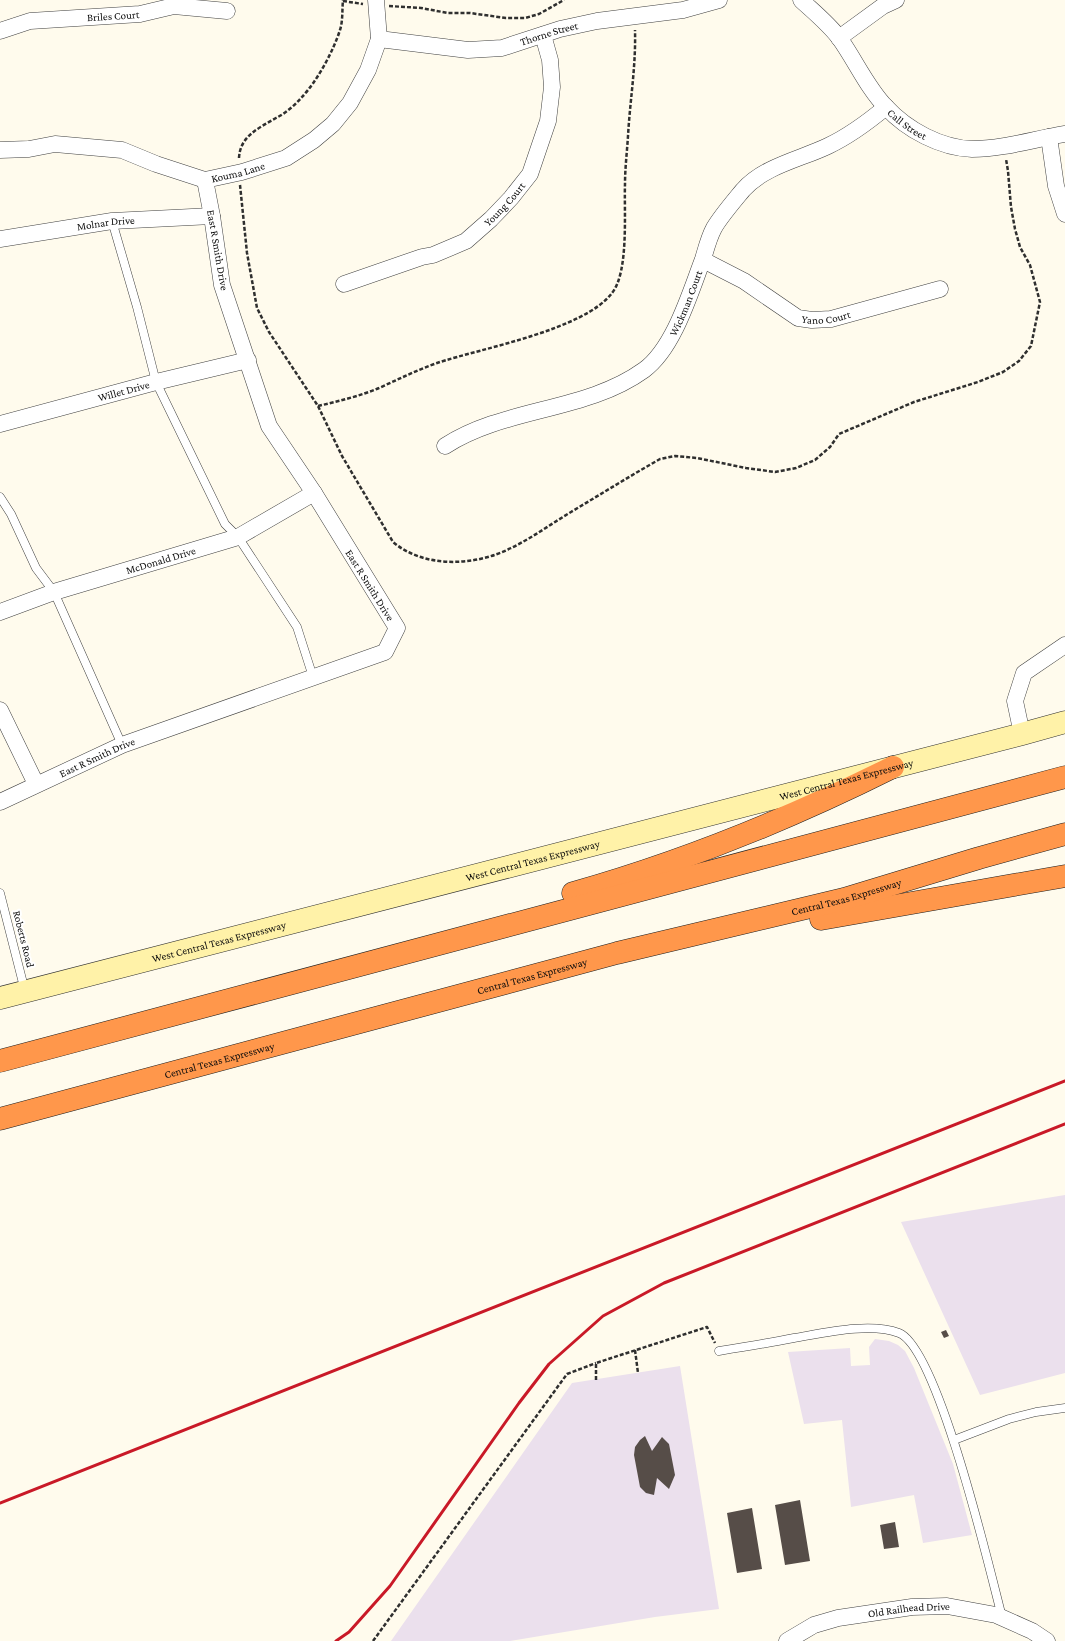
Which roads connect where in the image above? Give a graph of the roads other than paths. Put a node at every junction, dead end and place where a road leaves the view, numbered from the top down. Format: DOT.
graph roads {
  1 [pos="719,0"];
  2 [pos="801,0"];
  3 [pos="896,0"];
  4 [pos="376,2"];
  5 [pos="227,11"];
  6 [pos="0,31"];
  7 [pos="543,35"];
  8 [pos="839,38"];
  9 [pos="379,39"];
  10 [pos="886,107"];
  11 [pos="1065,134"];
  12 [pos="1049,137"];
  13 [pos="0,150"];
  14 [pos="205,180"];
  15 [pos="1065,214"];
  16 [pos="212,216"];
  17 [pos="112,221"];
  18 [pos="0,239"];
  19 [pos="703,260"];
  20 [pos="344,284"];
  21 [pos="940,289"];
  22 [pos="248,360"];
  23 [pos="156,382"];
  24 [pos="0,424"];
  25 [pos="445,446"];
  26 [pos="314,493"];
  27 [pos="0,497"];
  28 [pos="238,537"];
  29 [pos="54,592"];
  30 [pos="0,612"];
  31 [pos="1065,645"];
  32 [pos="313,677"];
  33 [pos="0,710"];
  34 [pos="1065,722"];
  35 [pos="1022,734"];
  36 [pos="122,745"];
  37 [pos="893,767"];
  38 [pos="1065,777"];
  39 [pos="36,784"];
  40 [pos="0,802"];
  41 [pos="1065,834"];
  42 [pos="1065,876"];
  43 [pos="0,893"];
  44 [pos="617,953"];
  45 [pos="377,960"];
  46 [pos="25,992"];
  47 [pos="0,998"];
  48 [pos="0,1061"];
  49 [pos="0,1119"];
  50 [pos="720,1351"];
  51 [pos="1065,1408"];
  52 [pos="954,1440"];
  53 [pos="1002,1618"];
  54 [pos="786,1641"];
  55 [pos="1047,1641"];
  1 -- 7 [label="street, Thorne Street"];
  2 -- 8 [label="street, Call Street"];
  3 -- 8 [label="street"];
  4 -- 9 [label="street, Kouma Lane"];
  5 -- 6 [label="street, Briles Court"];
  7 -- 9 [label="street, Thorne Street"];
  7 -- 20 [label="street, Young Court"];
  8 -- 10 [label="street, Call Street"];
  9 -- 14 [label="street, Kouma Lane"];
  10 -- 12 [label="street, Call Street"];
  10 -- 19 [label="street, Wickman Court"];
  11 -- 12 [label="street, Call Street"];
  12 -- 15 [label="street"];
  13 -- 14 [label="street, Kouma Lane"];
  14 -- 16 [label="street, East R Smith Drive"];
  16 -- 17 [label="street, Molnar Drive"];
  16 -- 22 [label="street, East R Smith Drive"];
  17 -- 18 [label="street, Molnar Drive"];
  17 -- 23 [label="lane"];
  19 -- 21 [label="street, Yano Court"];
  19 -- 25 [label="street, Wickman Court"];
  22 -- 23 [label="street, Willet Drive"];
  22 -- 26 [label="street, East R Smith Drive"];
  23 -- 24 [label="street, Willet Drive"];
  23 -- 28 [label="lane"];
  26 -- 28 [label="street, McDonald Drive"];
  26 -- 32 [label="street, East R Smith Drive"];
  27 -- 29 [label="lane"];
  28 -- 29 [label="street, McDonald Drive"];
  28 -- 32 [label="lane"];
  29 -- 30 [label="street, McDonald Drive"];
  29 -- 36 [label="lane"];
  31 -- 35 [label="street"];
  32 -- 36 [label="street, East R Smith Drive"];
  33 -- 39 [label="street"];
  34 -- 35 [label="main road, West Central Texas Expressway"];
  35 -- 37 [label="main road, West Central Texas Expressway"];
  36 -- 39 [label="street, East R Smith Drive"];
  37 -- 45 [label="highway"];
  37 -- 46 [label="main road, West Central Texas Expressway"];
  38 -- 45 [label="highway"];
  39 -- 40 [label="street, East R Smith Drive"];
  41 -- 44 [label="highway, Central Texas Expressway"];
  42 -- 44 [label="highway"];
  43 -- 46 [label="lane, Roberts Road"];
  44 -- 49 [label="highway, Central Texas Expressway"];
  45 -- 48 [label="highway"];
  46 -- 47 [label="main road, West Central Texas Expressway"];
  50 -- 52 [label="lane"];
  51 -- 52 [label="lane"];
  52 -- 53 [label="lane"];
  53 -- 54 [label="street, Old Railhead Drive"];
  53 -- 55 [label="street, Old Railhead Drive"];
}
